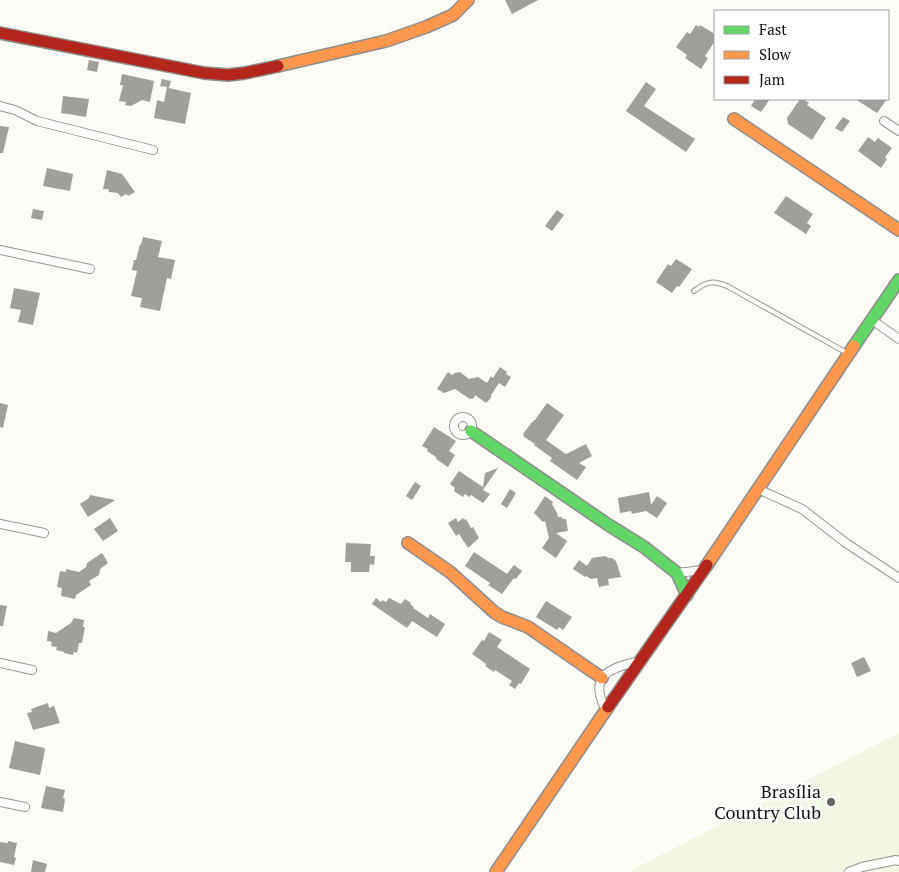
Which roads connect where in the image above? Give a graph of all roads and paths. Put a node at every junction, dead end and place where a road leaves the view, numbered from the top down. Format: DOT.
graph roads {
  1 [pos="468,0"];
  2 [pos="0,33"];
  3 [pos="0,106"];
  4 [pos="734,119"];
  5 [pos="884,121"];
  6 [pos="899,131"];
  7 [pos="153,150"];
  8 [pos="899,230"];
  9 [pos="0,250"];
  10 [pos="90,269"];
  11 [pos="899,280"];
  12 [pos="694,291"];
  13 [pos="872,320"];
  14 [pos="899,339"];
  15 [pos="849,354"];
  16 [pos="470,431"];
  17 [pos="758,489"];
  18 [pos="0,524"];
  19 [pos="44,532"];
  20 [pos="408,543"];
  21 [pos="703,570"];
  22 [pos="677,573"];
  23 [pos="899,578"];
  24 [pos="687,595"];
  25 [pos="641,662"];
  26 [pos="0,663"];
  27 [pos="32,670"];
  28 [pos="602,678"];
  29 [pos="606,710"];
  30 [pos="0,802"];
  31 [pos="25,807"];
  32 [pos="899,861"];
  33 [pos="496,872"];
  34 [pos="849,872"];
  1 -- 2 [label="street"];
  3 -- 7 [label="street"];
  4 -- 8 [label="street"];
  5 -- 6 [label="street"];
  9 -- 10 [label="street"];
  11 -- 13 [label="street"];
  12 -- 15 [label="lane"];
  13 -- 14 [label="street"];
  13 -- 15 [label="street"];
  15 -- 17 [label="street"];
  16 -- 22 [label="street"];
  17 -- 21 [label="street"];
  17 -- 23 [label="street"];
  18 -- 19 [label="street"];
  20 -- 28 [label="street"];
  21 -- 22 [label="street"];
  21 -- 24 [label="street"];
  22 -- 24 [label="street"];
  24 -- 25 [label="street"];
  25 -- 28 [label="street"];
  25 -- 29 [label="street"];
  26 -- 27 [label="street"];
  28 -- 29 [label="street"];
  29 -- 33 [label="street"];
  30 -- 31 [label="street"];
  32 -- 34 [label="street"];
}
